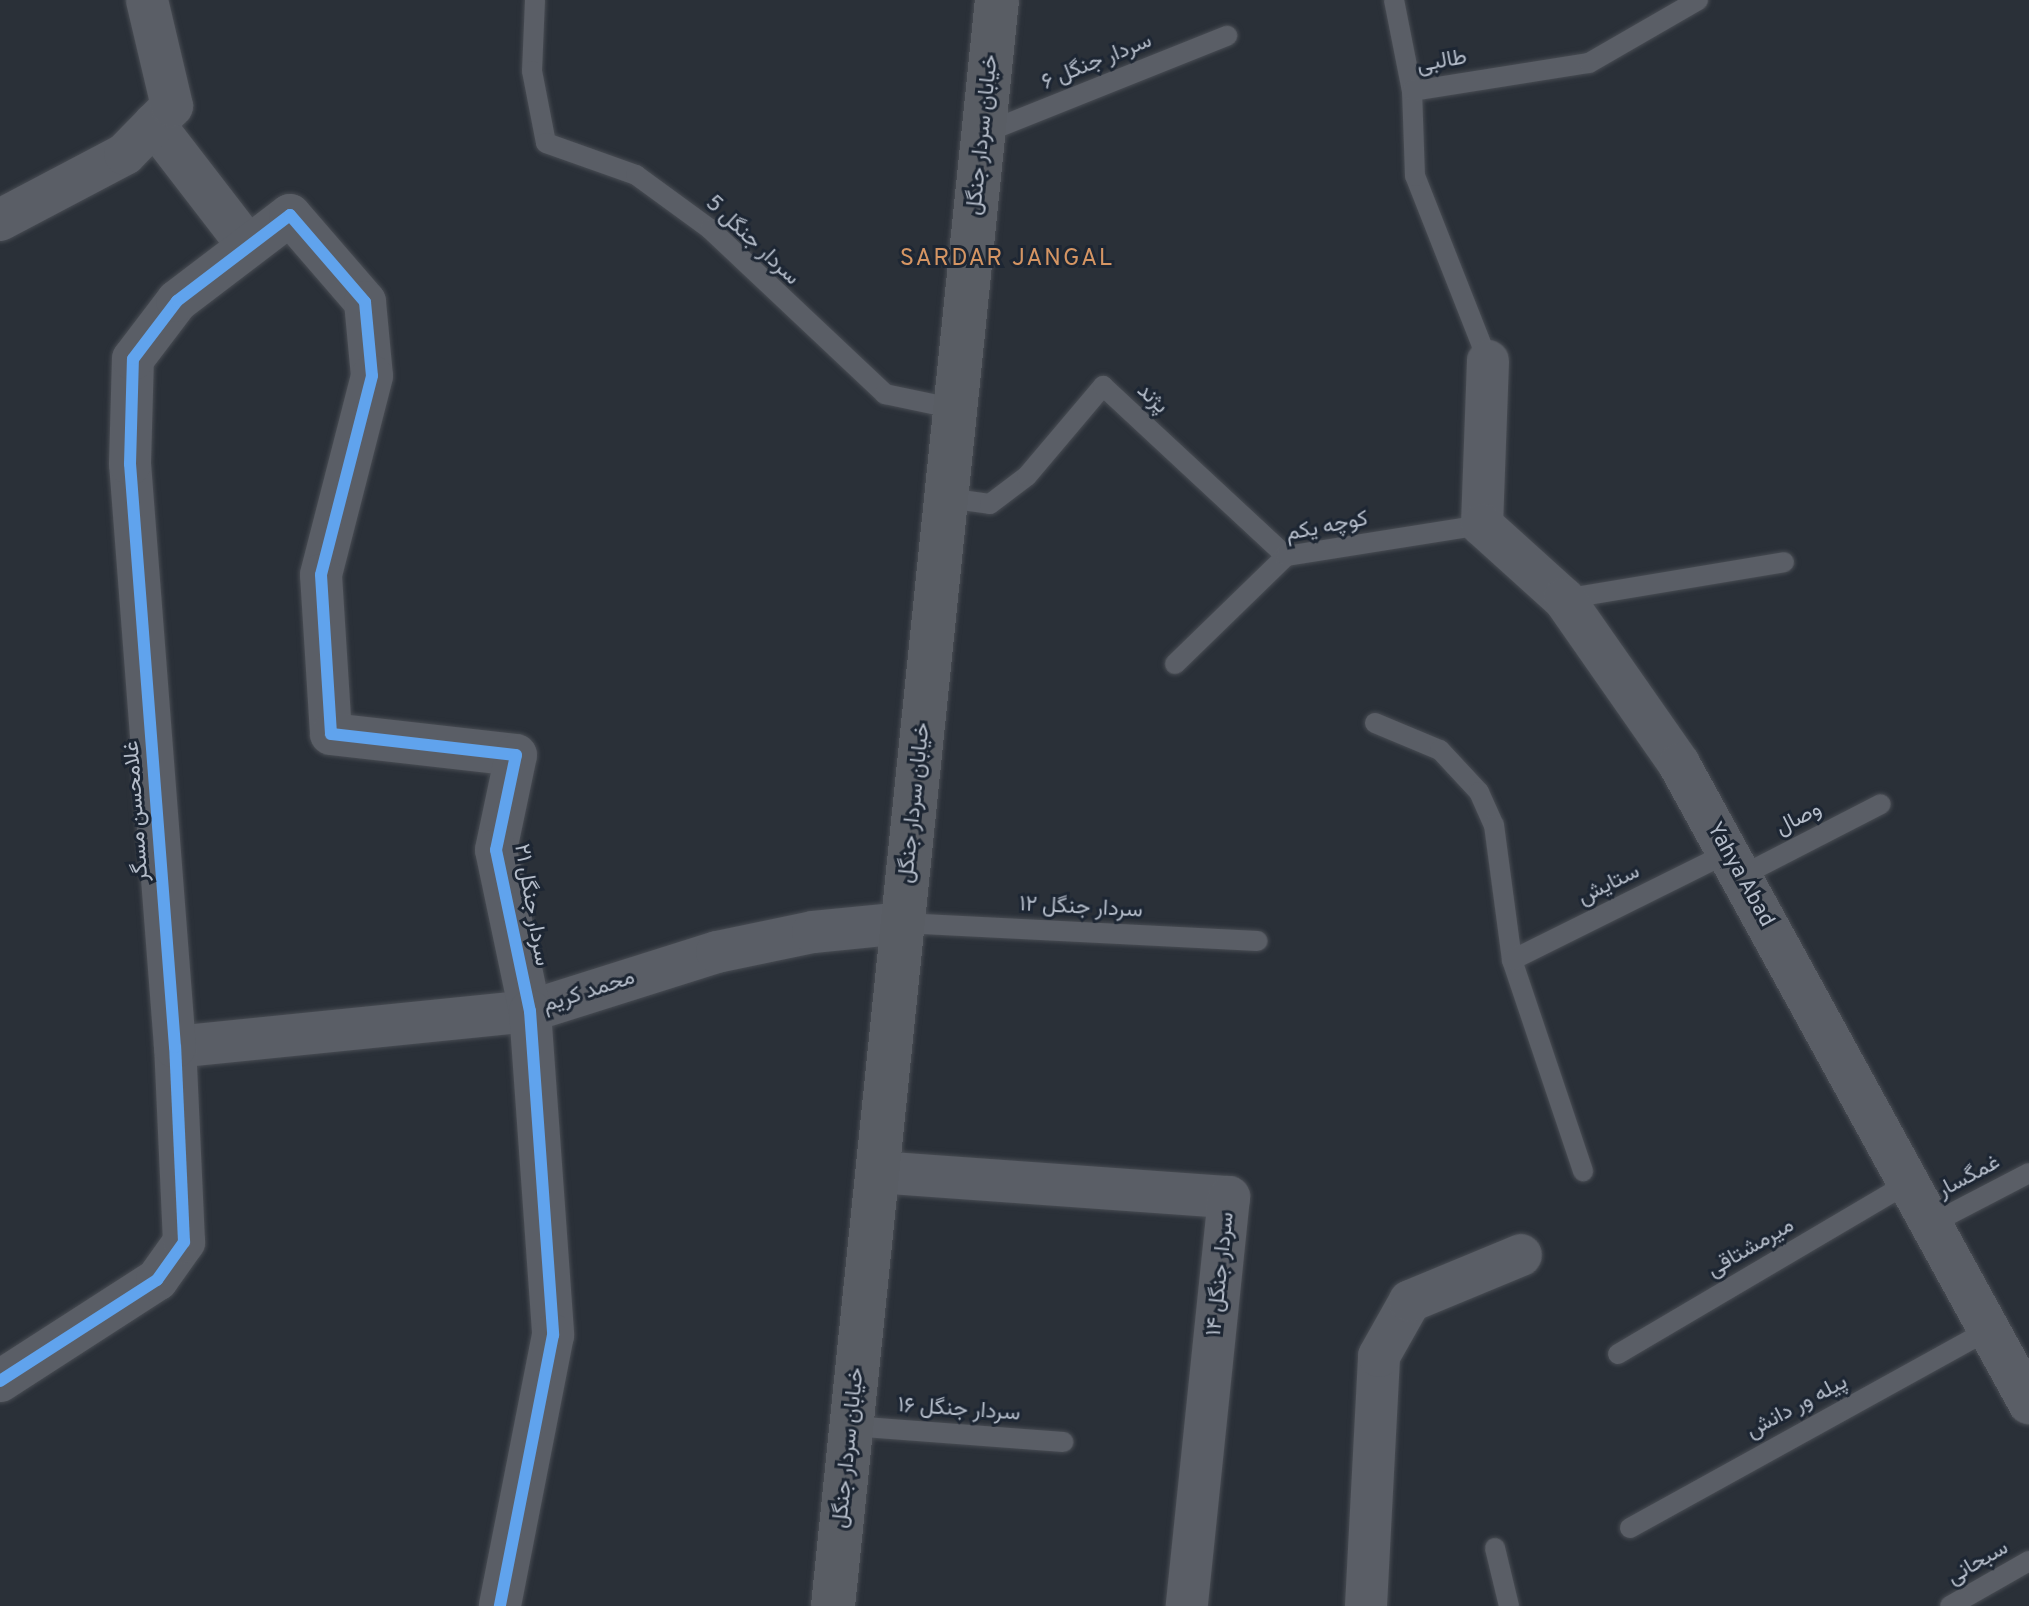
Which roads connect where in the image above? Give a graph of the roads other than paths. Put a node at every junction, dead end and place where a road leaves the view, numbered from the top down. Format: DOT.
graph roads {
  1 [pos="147,0"];
  2 [pos="535,0"];
  3 [pos="1394,0"];
  4 [pos="1698,0"];
  5 [pos="1004,3"];
  6 [pos="1227,36"];
  7 [pos="1412,91"];
  8 [pos="154,124"];
  9 [pos="984,133"];
  10 [pos="290,215"];
  11 [pos="0,220"];
  12 [pos="248,246"];
  13 [pos="1488,361"];
  14 [pos="956,409"];
  15 [pos="947,498"];
  16 [pos="1482,525"];
  17 [pos="1286,556"];
  18 [pos="1784,562"];
  19 [pos="1564,599"];
  20 [pos="1175,664"];
  21 [pos="1375,723"];
  22 [pos="1881,804"];
  23 [pos="1734,865"];
  24 [pos="903,923"];
  25 [pos="1258,941"];
  26 [pos="1512,960"];
  27 [pos="530,1011"];
  28 [pos="175,1047"];
  29 [pos="1583,1171"];
  30 [pos="877,1172"];
  31 [pos="2029,1173"];
  32 [pos="1908,1183"];
  33 [pos="1931,1224"];
  34 [pos="1521,1255"];
  35 [pos="1989,1330"];
  36 [pos="1618,1354"];
  37 [pos="0,1381"];
  38 [pos="2029,1403"];
  39 [pos="851,1426"];
  40 [pos="1063,1442"];
  41 [pos="1630,1528"];
  42 [pos="1495,1548"];
  43 [pos="2029,1561"];
  44 [pos="500,1606"];
  45 [pos="833,1606"];
  46 [pos="1187,1606"];
  47 [pos="1366,1606"];
  48 [pos="1509,1606"];
  49 [pos="1950,1606"];
  1 -- 8 [label="street"];
  2 -- 14 [label="lane, سردار جنگل 5"];
  3 -- 7 [label="lane"];
  4 -- 7 [label="lane, طالبی"];
  5 -- 9 [label="main road, خیابان سردار جنگل"];
  6 -- 9 [label="lane, سردار جنگل ۶"];
  7 -- 13 [label="lane, طالبی"];
  8 -- 11 [label="street"];
  8 -- 12 [label="street"];
  9 -- 14 [label="main road, خیابان سردار جنگل"];
  10 -- 12 [label="street, غلامحسن مسگر"];
  10 -- 27 [label="street, سردار جنگل ۲۱"];
  12 -- 28 [label="street, غلامحسن مسگر"];
  13 -- 16 [label="street"];
  14 -- 15 [label="main road, خیابان سردار جنگل"];
  15 -- 17 [label="lane, پژند"];
  15 -- 24 [label="main road, خیابان سردار جنگل"];
  16 -- 17 [label="lane, کوچه یکم"];
  16 -- 19 [label="street, Yahya Abad"];
  17 -- 20 [label="lane, کوچه یکم"];
  18 -- 19 [label="lane"];
  19 -- 23 [label="street, Yahya Abad"];
  21 -- 26 [label="lane"];
  22 -- 23 [label="lane, وصال"];
  23 -- 26 [label="lane, ستایش"];
  23 -- 32 [label="street, Yahya Abad"];
  24 -- 25 [label="lane, سردار جنگل ۱۲"];
  24 -- 27 [label="street, محمد کریم"];
  24 -- 30 [label="main road, خیابان سردار جنگل"];
  26 -- 29 [label="lane"];
  27 -- 28 [label="street, محمد کریم"];
  27 -- 44 [label="street, سردار جنگل ۲۱"];
  28 -- 37 [label="street, غلامحسن مسگر"];
  30 -- 39 [label="main road, خیابان سردار جنگل"];
  30 -- 46 [label="street, سردار جنگل ۱۴"];
  31 -- 33 [label="lane, غمگسار"];
  32 -- 33 [label="street, Yahya Abad"];
  32 -- 36 [label="lane, میرمشتاقی"];
  33 -- 35 [label="street, Yahya Abad"];
  34 -- 47 [label="street"];
  35 -- 38 [label="street, Yahya Abad"];
  35 -- 41 [label="lane, پیله ور دانش"];
  39 -- 40 [label="lane, سردار جنگل ۱۶"];
  39 -- 45 [label="main road, خیابان سردار جنگل"];
  42 -- 48 [label="lane"];
  43 -- 49 [label="lane, سبحانی"];
}
